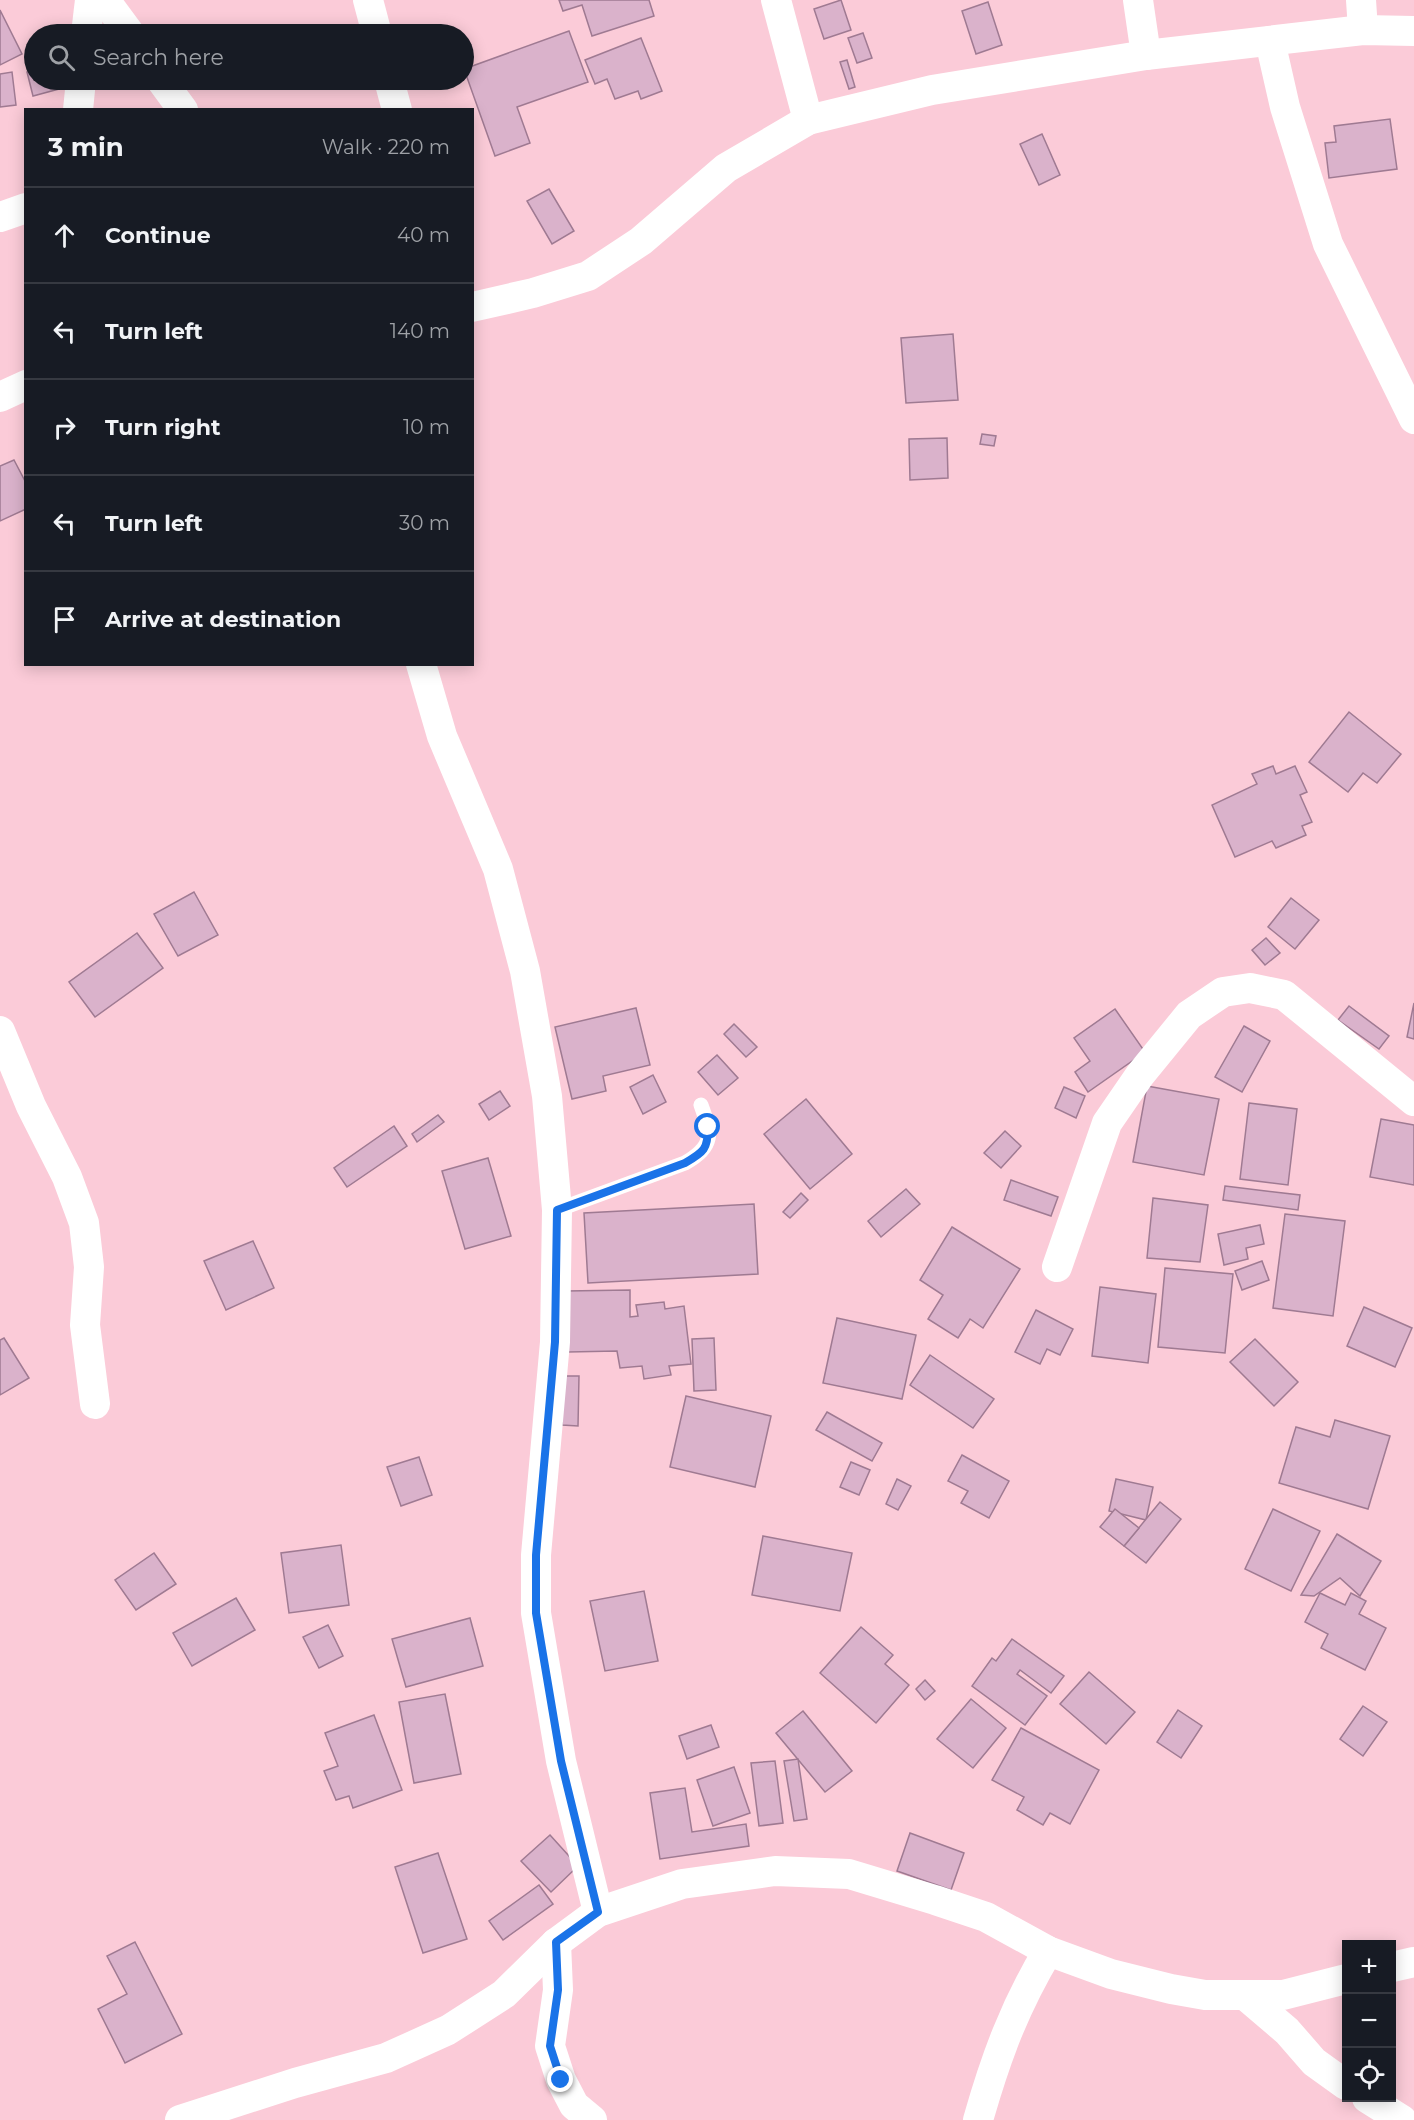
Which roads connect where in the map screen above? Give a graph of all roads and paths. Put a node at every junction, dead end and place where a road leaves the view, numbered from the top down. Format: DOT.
graph roads {
  1 [pos="90,0"];
  2 [pos="105,0"];
  3 [pos="368,0"];
  4 [pos="776,0"];
  5 [pos="1138,0"];
  6 [pos="1361,0"];
  7 [pos="87,24"];
  8 [pos="123,24"];
  9 [pos="374,24"];
  10 [pos="1362,30"];
  11 [pos="1414,31"];
  12 [pos="1270,41"];
  13 [pos="1146,56"];
  14 [pos="80,90"];
  15 [pos="169,90"];
  16 [pos="392,90"];
  17 [pos="78,108"];
  18 [pos="182,108"];
  19 [pos="396,108"];
  20 [pos="807,120"];
  21 [pos="24,209"];
  22 [pos="0,217"];
  23 [pos="474,307"];
  24 [pos="24,386"];
  25 [pos="0,397"];
  26 [pos="1414,418"];
  27 [pos="422,666"];
  28 [pos="0,1030"];
  29 [pos="1414,1101"];
  30 [pos="700,1105"];
  31 [pos="557,1210"];
  32 [pos="1057,1267"];
  33 [pos="95,1404"];
  34 [pos="598,1912"];
  35 [pos="556,1942"];
  36 [pos="1048,1951"];
  37 [pos="1414,1962"];
  38 [pos="1396,1966"];
  39 [pos="1342,1980"];
  40 [pos="1246,1996"];
  41 [pos="1342,2082"];
  42 [pos="1375,2102"];
  43 [pos="180,2120"];
  44 [pos="592,2120"];
  45 [pos="978,2120"];
  46 [pos="1402,2120"];
  1 -- 7 [label="street"];
  2 -- 8 [label="street"];
  3 -- 9 [label="street"];
  4 -- 20 [label="street"];
  5 -- 13 [label="street"];
  6 -- 10 [label="street"];
  10 -- 11 [label="street"];
  10 -- 12 [label="street"];
  12 -- 13 [label="street"];
  12 -- 26 [label="street"];
  13 -- 20 [label="street"];
  14 -- 17 [label="street"];
  15 -- 18 [label="street"];
  16 -- 19 [label="street"];
  20 -- 23 [label="street"];
  21 -- 22 [label="street"];
  24 -- 25 [label="street"];
  27 -- 31 [label="street"];
  28 -- 33 [label="street"];
  29 -- 32 [label="street"];
  30 -- 31 [label="lane"];
  31 -- 34 [label="street"];
  34 -- 35 [label="street"];
  34 -- 36 [label="street"];
  35 -- 43 [label="street"];
  35 -- 44 [label="street"];
  36 -- 40 [label="street"];
  36 -- 45 [label="street"];
  37 -- 38 [label="street"];
  39 -- 40 [label="street"];
  40 -- 41 [label="street"];
  42 -- 46 [label="street"];
}
